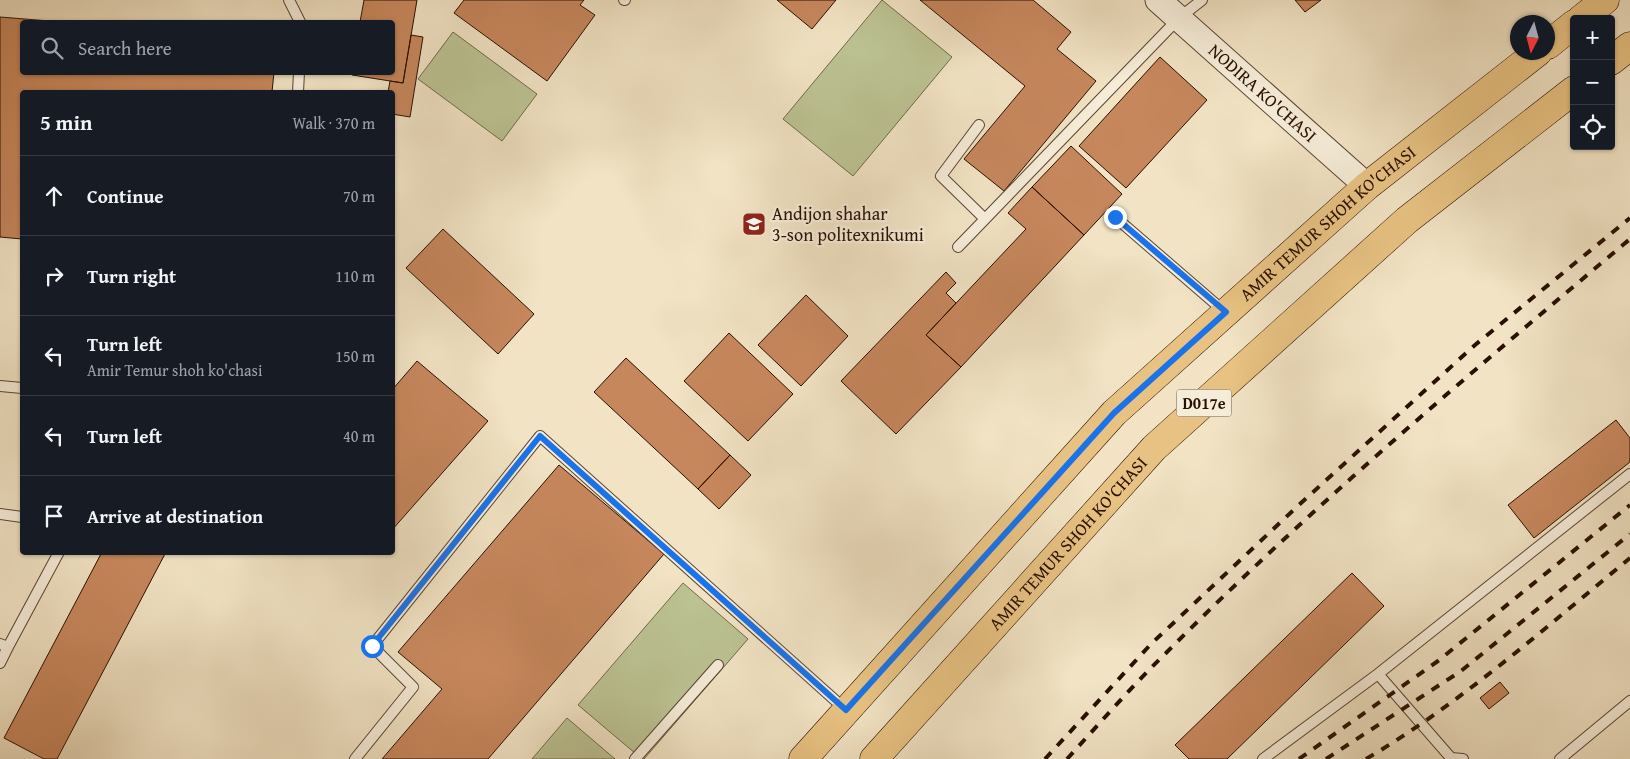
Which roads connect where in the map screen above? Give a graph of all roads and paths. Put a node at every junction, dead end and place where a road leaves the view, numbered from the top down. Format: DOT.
graph roads {
  1 [pos="290,0"];
  2 [pos="1158,0"];
  3 [pos="1202,0"];
  4 [pos="1179,18"];
  5 [pos="299,20"];
  6 [pos="1570,28"];
  7 [pos="1555,40"];
  8 [pos="1528,60"];
  9 [pos="299,75"];
  10 [pos="298,90"];
  11 [pos="1570,93"];
  12 [pos="979,125"];
  13 [pos="1367,186"];
  14 [pos="1115,217"];
  15 [pos="985,219"];
  16 [pos="958,247"];
  17 [pos="1226,312"];
  18 [pos="0,386"];
  19 [pos="20,388"];
  20 [pos="1630,474"];
  21 [pos="0,514"];
  22 [pos="20,518"];
  23 [pos="57,555"];
  24 [pos="4,646"];
  25 [pos="0,663"];
  26 [pos="718,665"];
  27 [pos="1378,674"];
  28 [pos="1630,701"];
  29 [pos="846,710"];
  30 [pos="355,759"];
  31 [pos="635,759"];
  32 [pos="803,759"];
  33 [pos="874,759"];
  34 [pos="1263,759"];
  35 [pos="1463,759"];
  36 [pos="1560,759"];
  1 -- 5 [label="lane"];
  2 -- 4 [label="street, NODIRA KO'CHASI"];
  3 -- 4 [label="lane"];
  4 -- 13 [label="street, NODIRA KO'CHASI"];
  4 -- 15 [label="lane"];
  6 -- 7 [label="main road"];
  8 -- 13 [label="main road, AMIR TEMUR SHOH KO'CHASI / D017e"];
  9 -- 10 [label="lane"];
  11 -- 33 [label="main road, AMIR TEMUR SHOH KO'CHASI / D017e"];
  12 -- 15 [label="lane"];
  13 -- 17 [label="main road, AMIR TEMUR SHOH KO'CHASI / D017e"];
  14 -- 17 [label="lane"];
  15 -- 16 [label="lane"];
  17 -- 29 [label="main road, AMIR TEMUR SHOH KO'CHASI / D017e"];
  18 -- 19 [label="lane"];
  20 -- 27 [label="lane"];
  21 -- 22 [label="lane"];
  23 -- 24 [label="lane"];
  24 -- 25 [label="lane"];
  26 -- 31 [label="lane"];
  27 -- 34 [label="lane"];
  27 -- 35 [label="lane"];
  28 -- 36 [label="lane"];
  29 -- 30 [label="lane"];
  29 -- 32 [label="main road, AMIR TEMUR SHOH KO'CHASI / D017e"];
}
